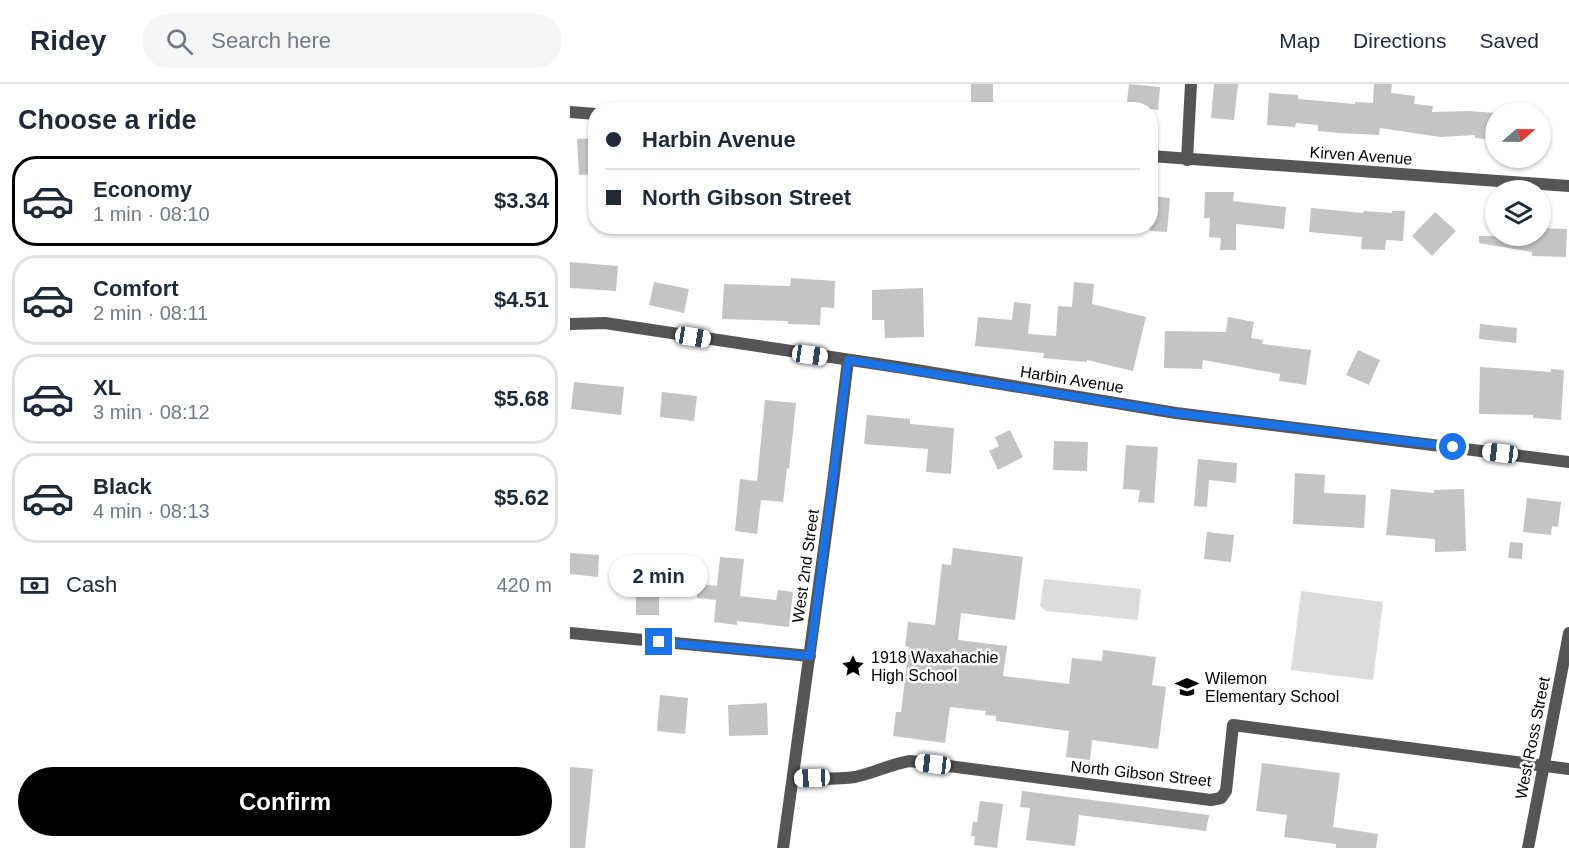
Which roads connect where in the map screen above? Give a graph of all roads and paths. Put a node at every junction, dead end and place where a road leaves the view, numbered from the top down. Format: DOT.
graph roads {
  1 [pos="1191,84"];
  2 [pos="570,112"];
  3 [pos="588,113"];
  4 [pos="1158,157"];
  5 [pos="1188,160"];
  6 [pos="1569,186"];
  7 [pos="570,324"];
  8 [pos="848,360"];
  9 [pos="1569,462"];
  10 [pos="570,633"];
  11 [pos="1569,633"];
  12 [pos="810,656"];
  13 [pos="1544,766"];
  14 [pos="1569,769"];
  15 [pos="793,779"];
  16 [pos="783,848"];
  17 [pos="1528,848"];
  1 -- 5 [label="street"];
  2 -- 3 [label="street"];
  4 -- 5 [label="street, Kirven Avenue"];
  5 -- 6 [label="street, Kirven Avenue"];
  7 -- 8 [label="street, Harbin Avenue"];
  8 -- 9 [label="street, Harbin Avenue"];
  8 -- 12 [label="street, West 2nd Street"];
  10 -- 12 [label="street"];
  11 -- 13 [label="street, West Ross Street"];
  12 -- 15 [label="street, West 2nd Street"];
  13 -- 14 [label="street, North Gibson Street"];
  13 -- 15 [label="street, North Gibson Street"];
  13 -- 17 [label="street, West Ross Street"];
  15 -- 16 [label="street, West 2nd Street"];
}
